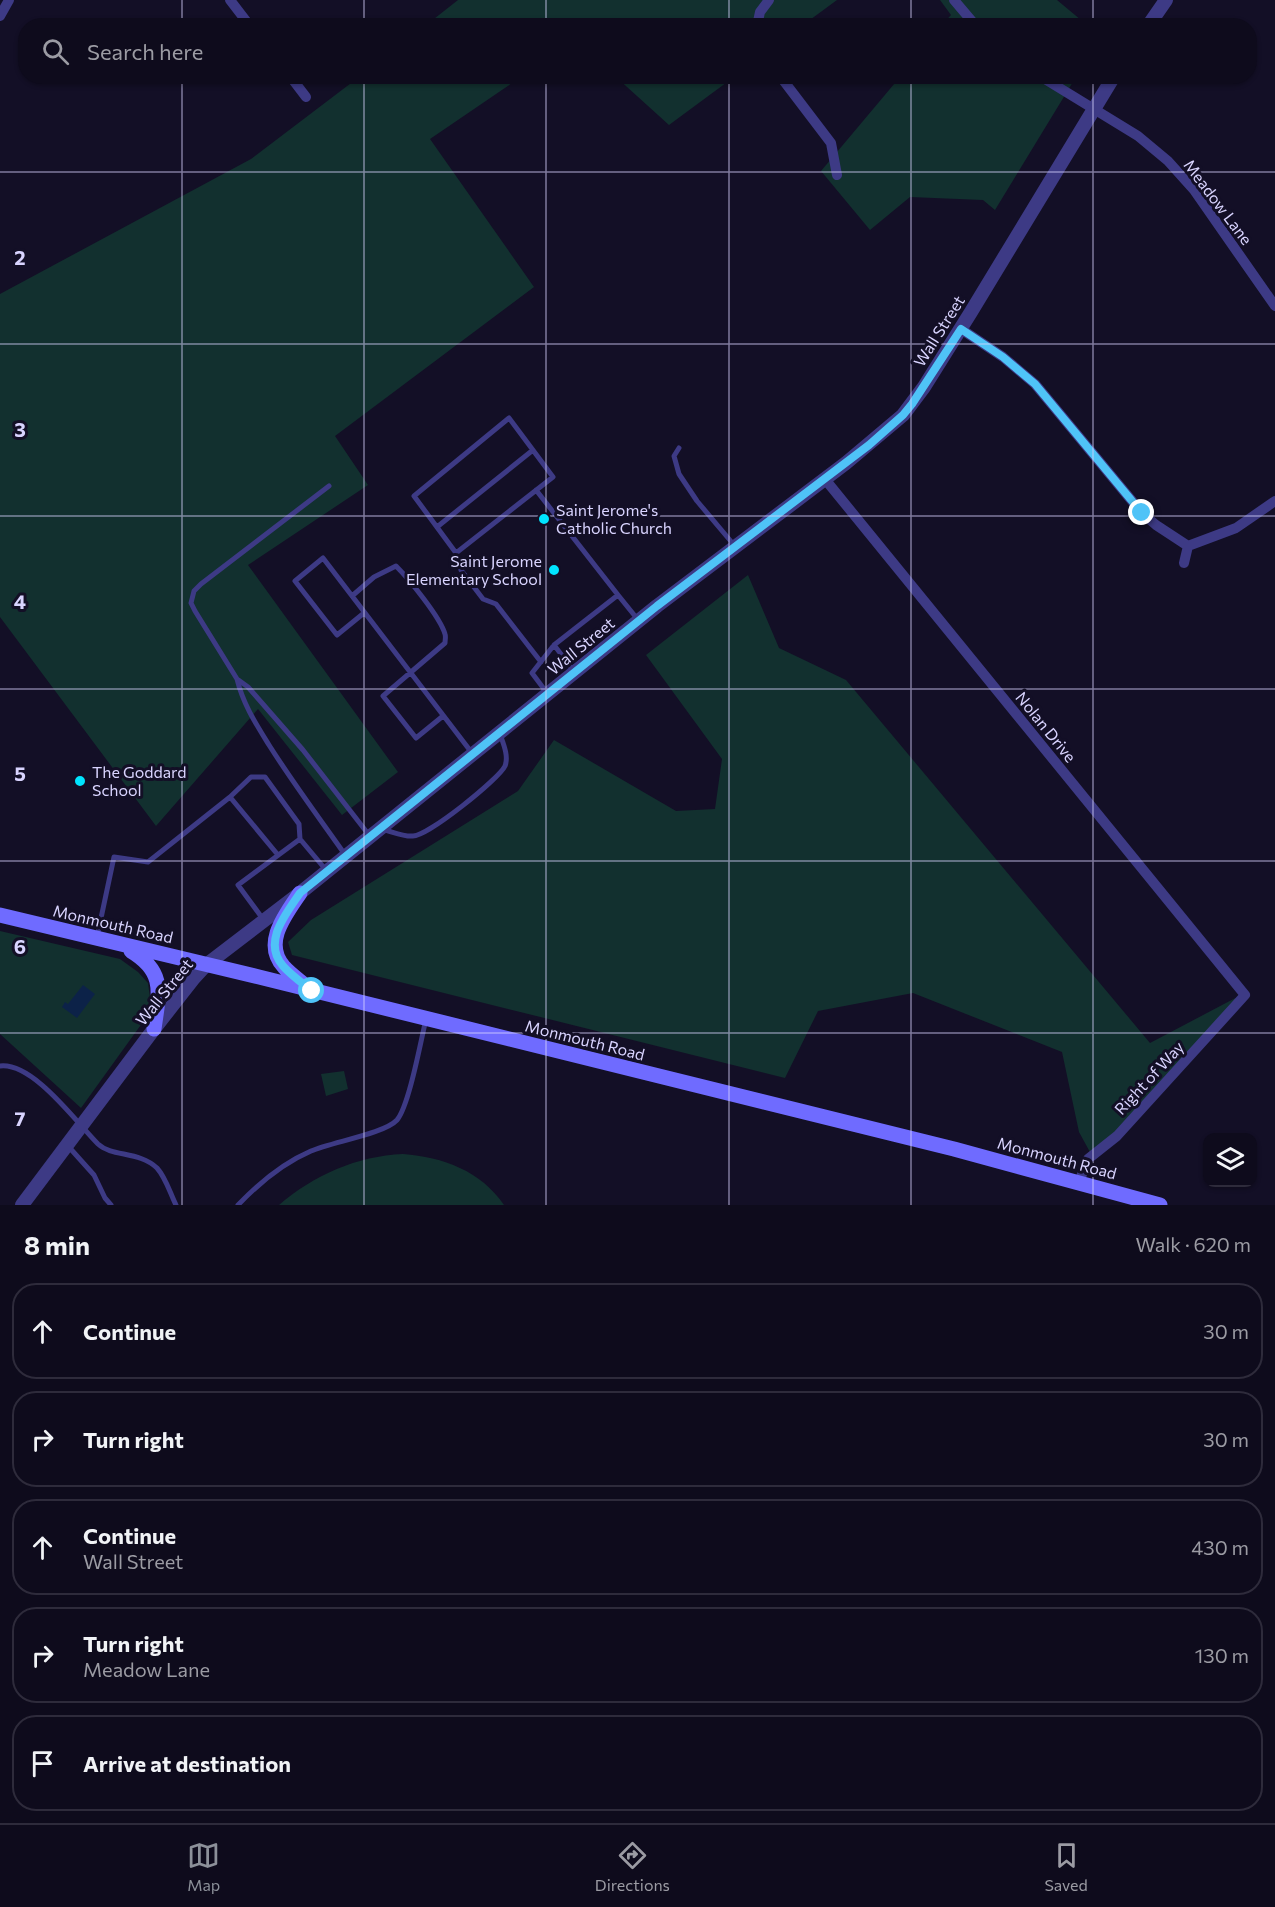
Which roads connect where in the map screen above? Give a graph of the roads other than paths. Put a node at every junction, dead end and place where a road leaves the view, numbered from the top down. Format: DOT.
graph roads {
  1 [pos="9,0"];
  2 [pos="230,0"];
  3 [pos="769,0"];
  4 [pos="954,0"];
  5 [pos="1166,0"];
  6 [pos="0,16"];
  7 [pos="244,18"];
  8 [pos="759,18"];
  9 [pos="969,18"];
  10 [pos="1154,18"];
  11 [pos="296,84"];
  12 [pos="786,84"];
  13 [pos="1053,84"];
  14 [pos="1110,84"];
  15 [pos="306,97"];
  16 [pos="1095,110"];
  17 [pos="837,175"];
  18 [pos="1275,306"];
  19 [pos="961,329"];
  20 [pos="680,448"];
  21 [pos="533,450"];
  22 [pos="824,478"];
  23 [pos="329,486"];
  24 [pos="536,490"];
  25 [pos="1275,501"];
  26 [pos="437,527"];
  27 [pos="735,546"];
  28 [pos="1188,546"];
  29 [pos="456,554"];
  30 [pos="1184,563"];
  31 [pos="618,595"];
  32 [pos="352,596"];
  33 [pos="364,613"];
  34 [pos="639,621"];
  35 [pos="554,645"];
  36 [pos="541,662"];
  37 [pos="575,673"];
  38 [pos="411,674"];
  39 [pos="237,679"];
  40 [pos="548,694"];
  41 [pos="443,716"];
  42 [pos="500,733"];
  43 [pos="473,754"];
  44 [pos="230,797"];
  45 [pos="375,832"];
  46 [pos="300,839"];
  47 [pos="278,855"];
  48 [pos="346,856"];
  49 [pos="327,871"];
  50 [pos="300,893"];
  51 [pos="0,915"];
  52 [pos="264,920"];
  53 [pos="96,939"];
  54 [pos="121,945"];
  55 [pos="206,965"];
  56 [pos="312,991"];
  57 [pos="1245,995"];
  58 [pos="426,1019"];
  59 [pos="154,1029"];
  60 [pos="0,1066"];
  61 [pos="82,1125"];
  62 [pos="67,1145"];
  63 [pos="1080,1182"];
  64 [pos="28,1200"];
  65 [pos="111,1205"];
  66 [pos="176,1205"];
  67 [pos="238,1205"];
  68 [pos="1160,1205"];
  1 -- 6 [label="street"];
  2 -- 7 [label="street"];
  3 -- 8 [label="street"];
  4 -- 9 [label="street"];
  5 -- 10 [label="street"];
  11 -- 15 [label="street"];
  12 -- 17 [label="street"];
  13 -- 16 [label="street, Meadow Lane"];
  14 -- 16 [label="street, Wall Street"];
  16 -- 18 [label="street, Meadow Lane"];
  16 -- 19 [label="street, Wall Street"];
  19 -- 22 [label="street, Wall Street"];
  19 -- 28 [label="street"];
  20 -- 27 [label="lane"];
  21 -- 24 [label="lane"];
  21 -- 26 [label="lane"];
  21 -- 26 [label="lane"];
  22 -- 27 [label="street, Wall Street"];
  22 -- 57 [label="street, Nolan Drive"];
  23 -- 39 [label="lane"];
  24 -- 29 [label="lane"];
  24 -- 31 [label="lane"];
  25 -- 28 [label="street"];
  26 -- 29 [label="lane"];
  27 -- 34 [label="street, Wall Street"];
  28 -- 30 [label="street"];
  29 -- 36 [label="lane"];
  31 -- 34 [label="lane"];
  31 -- 35 [label="lane"];
  32 -- 33 [label="lane"];
  32 -- 33 [label="lane"];
  32 -- 38 [label="lane"];
  33 -- 38 [label="lane"];
  34 -- 37 [label="street, Wall Street"];
  35 -- 36 [label="lane"];
  35 -- 37 [label="lane"];
  36 -- 40 [label="lane"];
  37 -- 40 [label="street, Wall Street"];
  38 -- 41 [label="lane"];
  38 -- 41 [label="lane"];
  39 -- 45 [label="lane"];
  39 -- 48 [label="lane"];
  40 -- 42 [label="street, Wall Street"];
  41 -- 43 [label="lane"];
  42 -- 43 [label="street, Wall Street"];
  42 -- 45 [label="lane"];
  43 -- 45 [label="street, Wall Street"];
  44 -- 46 [label="lane"];
  44 -- 47 [label="lane"];
  44 -- 53 [label="lane"];
  45 -- 48 [label="street, Wall Street"];
  46 -- 47 [label="lane"];
  46 -- 49 [label="lane"];
  47 -- 52 [label="lane"];
  48 -- 49 [label="street, Wall Street"];
  49 -- 50 [label="street, Wall Street"];
  50 -- 52 [label="street, Wall Street"];
  50 -- 56 [label="main road"];
  51 -- 53 [label="main road, Monmouth Road"];
  52 -- 55 [label="street, Wall Street"];
  53 -- 54 [label="main road, Monmouth Road"];
  54 -- 55 [label="main road, Monmouth Road"];
  54 -- 59 [label="main road"];
  55 -- 56 [label="main road, Monmouth Road"];
  55 -- 59 [label="street, Wall Street"];
  56 -- 58 [label="main road, Monmouth Road"];
  57 -- 63 [label="street, Right of Way"];
  58 -- 63 [label="main road, Monmouth Road"];
  58 -- 67 [label="lane"];
  59 -- 61 [label="street, Wall Street"];
  60 -- 61 [label="lane"];
  61 -- 62 [label="street, Wall Street"];
  61 -- 66 [label="lane"];
  62 -- 64 [label="street, Wall Street"];
  62 -- 65 [label="lane"];
  63 -- 68 [label="main road, Monmouth Road"];
}
